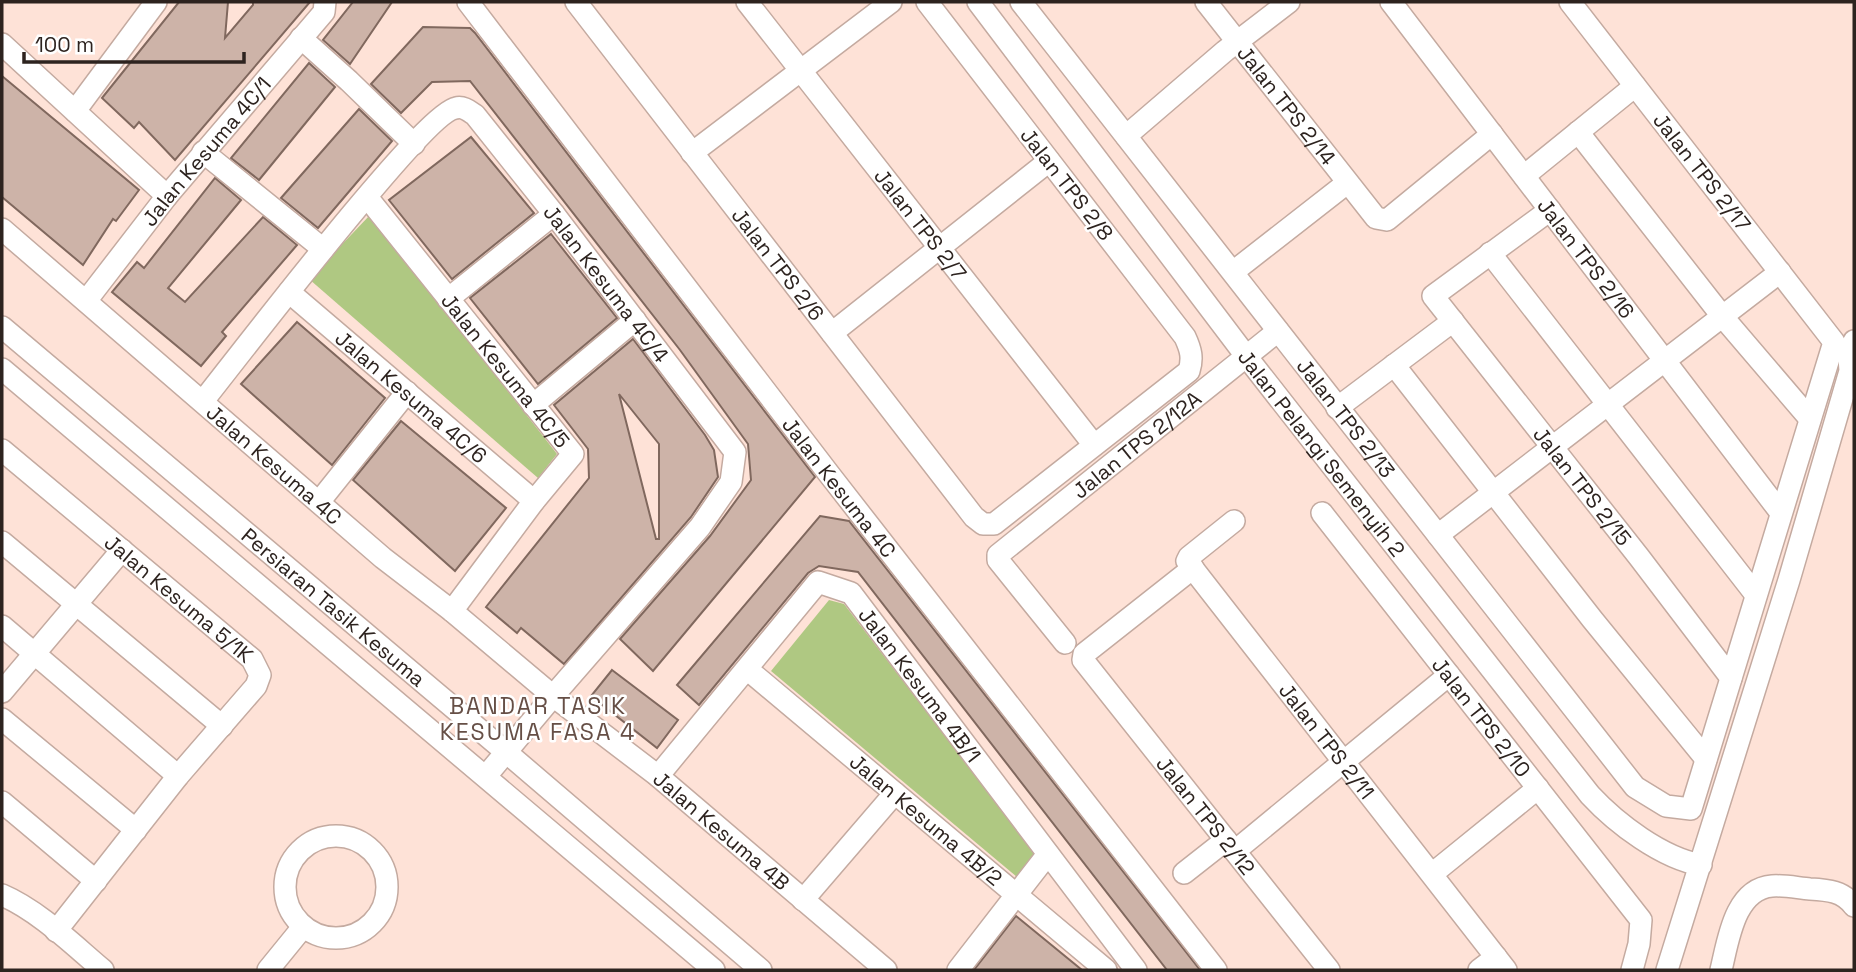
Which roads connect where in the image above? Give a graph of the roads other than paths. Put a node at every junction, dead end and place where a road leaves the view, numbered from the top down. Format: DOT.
graph roads {
  1 [pos="156,2"];
  2 [pos="325,2"];
  3 [pos="468,2"];
  4 [pos="576,2"];
  5 [pos="747,2"];
  6 [pos="891,2"];
  7 [pos="927,2"];
  8 [pos="978,2"];
  9 [pos="1021,2"];
  10 [pos="1206,2"];
  11 [pos="1289,2"];
  12 [pos="1391,2"];
  13 [pos="1570,2"];
  14 [pos="300,38"];
  15 [pos="1237,41"];
  16 [pos="2,44"];
  17 [pos="801,71"];
  18 [pos="1635,86"];
  19 [pos="75,111"];
  20 [pos="1578,132"];
  21 [pos="1492,134"];
  22 [pos="1126,136"];
  23 [pos="414,144"];
  24 [pos="203,152"];
  25 [pos="692,153"];
  26 [pos="1049,161"];
  27 [pos="1524,176"];
  28 [pos="1347,183"];
  29 [pos="167,195"];
  30 [pos="367,197"];
  31 [pos="1550,210"];
  32 [pos="554,214"];
  33 [pos="2,229"];
  34 [pos="940,248"];
  35 [pos="323,249"];
  36 [pos="1490,253"];
  37 [pos="1233,272"];
  38 [pos="1780,272"];
  39 [pos="289,292"];
  40 [pos="448,299"];
  41 [pos="86,301"];
  42 [pos="1723,316"];
  43 [pos="635,320"];
  44 [pos="1453,321"];
  45 [pos="2,327"];
  46 [pos="1278,331"];
  47 [pos="832,333"];
  48 [pos="1246,356"];
  49 [pos="1849,356"];
  50 [pos="1665,361"];
  51 [pos="1394,365"];
  52 [pos="2,369"];
  53 [pos="407,392"];
  54 [pos="203,401"];
  55 [pos="533,405"];
  56 [pos="1606,406"];
  57 [pos="1337,408"];
  58 [pos="1810,419"];
  59 [pos="1094,445"];
  60 [pos="1553,447"];
  61 [pos="2,450"];
  62 [pos="1494,492"];
  63 [pos="534,501"];
  64 [pos="319,502"];
  65 [pos="1322,513"];
  66 [pos="1781,513"];
  67 [pos="1234,521"];
  68 [pos="1438,536"];
  69 [pos="2,542"];
  70 [pos="122,550"];
  71 [pos="1193,568"];
  72 [pos="1756,596"];
  73 [pos="76,604"];
  74 [pos="452,611"];
  75 [pos="2,626"];
  76 [pos="1065,643"];
  77 [pos="1479,652"];
  78 [pos="34,654"];
  79 [pos="747,669"];
  80 [pos="1449,675"];
  81 [pos="1731,678"];
  82 [pos="2,692"];
  83 [pos="553,696"];
  84 [pos="2,719"];
  85 [pos="222,726"];
  86 [pos="506,752"];
  87 [pos="1706,759"];
  88 [pos="1344,762"];
  89 [pos="178,776"];
  90 [pos="486,776"];
  91 [pos="658,776"];
  92 [pos="1538,788"];
  93 [pos="895,793"];
  94 [pos="2,803"];
  95 [pos="136,830"];
  96 [pos="1231,846"];
  97 [pos="1048,854"];
  98 [pos="1701,865"];
  99 [pos="1184,873"];
  100 [pos="1432,874"];
  101 [pos="96,881"];
  102 [pos="2,895"];
  103 [pos="1017,896"];
  104 [pos="803,900"];
  105 [pos="1854,906"];
  106 [pos="303,927"];
  107 [pos="56,931"];
  108 [pos="1494,966"];
  109 [pos="103,970"];
  110 [pos="268,970"];
  111 [pos="714,970"];
  112 [pos="761,970"];
  113 [pos="886,970"];
  114 [pos="958,970"];
  115 [pos="1106,970"];
  116 [pos="1136,970"];
  117 [pos="1216,970"];
  118 [pos="1329,970"];
  119 [pos="1632,970"];
  120 [pos="1667,970"];
  121 [pos="1676,970"];
  122 [pos="1721,970"];
  1 -- 19 [label="street"];
  2 -- 14 [label="street, Jalan Kesuma 4C/1"];
  3 -- 117 [label="street, Jalan Kesuma 4C"];
  4 -- 25 [label="street, Jalan TPS 2/6"];
  5 -- 17 [label="street, Jalan TPS 2/7"];
  6 -- 17 [label="street"];
  7 -- 26 [label="street, Jalan TPS 2/8"];
  8 -- 48 [label="street, Jalan Pelangi Semenyih 2"];
  9 -- 22 [label="street, Jalan TPS 2/13"];
  10 -- 15 [label="street, Jalan TPS 2/14"];
  11 -- 15 [label="street"];
  12 -- 21 [label="street, Jalan TPS 2/16"];
  13 -- 18 [label="street, Jalan TPS 2/17"];
  14 -- 23 [label="street"];
  14 -- 24 [label="street, Jalan Kesuma 4C/1"];
  15 -- 22 [label="street"];
  15 -- 28 [label="street, Jalan TPS 2/14"];
  16 -- 19 [label="street"];
  17 -- 25 [label="street"];
  17 -- 34 [label="street, Jalan TPS 2/7"];
  18 -- 20 [label="street"];
  18 -- 38 [label="street, Jalan TPS 2/17"];
  19 -- 29 [label="street"];
  20 -- 27 [label="street"];
  20 -- 42 [label="street"];
  21 -- 27 [label="street, Jalan TPS 2/16"];
  21 -- 28 [label="street, Jalan TPS 2/14"];
  22 -- 37 [label="street, Jalan TPS 2/13"];
  23 -- 30 [label="street, Jalan Kesuma 4C/4"];
  23 -- 32 [label="street, Jalan Kesuma 4C/4"];
  24 -- 29 [label="street, Jalan Kesuma 4C/1"];
  24 -- 35 [label="street"];
  25 -- 47 [label="street, Jalan TPS 2/6"];
  26 -- 34 [label="street"];
  26 -- 59 [label="street, Jalan TPS 2/8"];
  27 -- 31 [label="street, Jalan TPS 2/16"];
  28 -- 37 [label="street"];
  29 -- 41 [label="street, Jalan Kesuma 4C/1"];
  30 -- 35 [label="street, Jalan Kesuma 4C/4"];
  30 -- 40 [label="street, Jalan Kesuma 4C/5"];
  31 -- 36 [label="street"];
  31 -- 50 [label="street, Jalan TPS 2/16"];
  32 -- 40 [label="street"];
  32 -- 43 [label="street, Jalan Kesuma 4C/4"];
  33 -- 41 [label="street, Jalan Kesuma 4C"];
  34 -- 47 [label="street"];
  34 -- 59 [label="street, Jalan TPS 2/7"];
  35 -- 39 [label="street, Jalan Kesuma 4C/4"];
  36 -- 44 [label="street, Jalan TPS 2/15"];
  36 -- 56 [label="street"];
  37 -- 46 [label="street, Jalan TPS 2/13"];
  38 -- 42 [label="street"];
  38 -- 49 [label="street, Jalan TPS 2/17"];
  39 -- 53 [label="street, Jalan Kesuma 4C/6"];
  39 -- 54 [label="street, Jalan Kesuma 4C/4"];
  40 -- 55 [label="street, Jalan Kesuma 4C/5"];
  41 -- 54 [label="street, Jalan Kesuma 4C"];
  42 -- 50 [label="street"];
  42 -- 58 [label="street"];
  43 -- 55 [label="street"];
  43 -- 83 [label="street, Jalan Kesuma 4C/4"];
  44 -- 51 [label="street"];
  44 -- 60 [label="street, Jalan TPS 2/15"];
  45 -- 86 [label="street, Persiaran Tasik Kesuma"];
  46 -- 48 [label="street, Jalan TPS 2/12A"];
  46 -- 57 [label="street, Jalan TPS 2/13"];
  47 -- 59 [label="street, Jalan TPS 2/6"];
  48 -- 76 [label="street, Jalan TPS 2/12A"];
  48 -- 77 [label="street, Jalan Pelangi Semenyih 2"];
  49 -- 58 [label="street"];
  49 -- 98 [label="street"];
  50 -- 56 [label="street"];
  50 -- 66 [label="street, Jalan TPS 2/16"];
  51 -- 57 [label="street"];
  51 -- 62 [label="street"];
  52 -- 90 [label="street, Persiaran Tasik Kesuma"];
  53 -- 63 [label="street, Jalan Kesuma 4C/6"];
  53 -- 64 [label="street"];
  54 -- 64 [label="street, Jalan Kesuma 4C"];
  55 -- 63 [label="street, Jalan Kesuma 4C/5"];
  56 -- 60 [label="street"];
  56 -- 72 [label="street"];
  57 -- 68 [label="street, Jalan TPS 2/13"];
  58 -- 66 [label="street"];
  60 -- 62 [label="street"];
  60 -- 81 [label="street, Jalan TPS 2/15"];
  61 -- 70 [label="street, Jalan Kesuma 5/1K"];
  62 -- 68 [label="street"];
  62 -- 87 [label="street"];
  63 -- 74 [label="street, Jalan Kesuma 4C/5"];
  64 -- 74 [label="street, Jalan Kesuma 4C"];
  65 -- 80 [label="street, Jalan TPS 2/10"];
  66 -- 72 [label="street"];
  67 -- 71 [label="street"];
  68 -- 87 [label="street, Jalan TPS 2/13"];
  69 -- 73 [label="street"];
  70 -- 73 [label="street"];
  70 -- 85 [label="street, Jalan Kesuma 5/1K"];
  71 -- 88 [label="street, Jalan TPS 2/11"];
  71 -- 96 [label="street, Jalan TPS 2/12"];
  72 -- 81 [label="street"];
  73 -- 78 [label="street"];
  73 -- 85 [label="street"];
  74 -- 83 [label="street, Jalan Kesuma 4C"];
  75 -- 78 [label="street"];
  77 -- 80 [label="street"];
  77 -- 98 [label="street, Jalan Pelangi Semenyih 2"];
  78 -- 82 [label="street"];
  78 -- 89 [label="street"];
  79 -- 91 [label="street, Jalan Kesuma 4B/1"];
  79 -- 93 [label="street, Jalan Kesuma 4B/2"];
  79 -- 97 [label="street, Jalan Kesuma 4B/1"];
  80 -- 88 [label="street"];
  80 -- 92 [label="street, Jalan TPS 2/10"];
  81 -- 87 [label="street"];
  83 -- 86 [label="street, Jalan Kesuma 4C/4"];
  83 -- 91 [label="street, Jalan Kesuma 4B"];
  84 -- 95 [label="street"];
  85 -- 89 [label="street, Jalan Kesuma 5/1K"];
  86 -- 90 [label="street, Jalan Kesuma 4C/4"];
  86 -- 112 [label="street, Persiaran Tasik Kesuma"];
  88 -- 96 [label="street"];
  88 -- 100 [label="street, Jalan TPS 2/11"];
  89 -- 95 [label="street, Jalan Kesuma 5/1K"];
  90 -- 111 [label="street, Persiaran Tasik Kesuma"];
  91 -- 104 [label="street, Jalan Kesuma 4B"];
  92 -- 100 [label="street"];
  92 -- 119 [label="street, Jalan TPS 2/10"];
  93 -- 103 [label="street, Jalan Kesuma 4B/2"];
  93 -- 104 [label="street"];
  94 -- 101 [label="street"];
  95 -- 101 [label="street, Jalan Kesuma 5/1K"];
  96 -- 99 [label="street"];
  96 -- 118 [label="street, Jalan TPS 2/12"];
  97 -- 103 [label="street"];
  97 -- 116 [label="street, Jalan Kesuma 4B/1"];
  98 -- 120 [label="street"];
  98 -- 121 [label="street"];
  100 -- 108 [label="street, Jalan TPS 2/11"];
  101 -- 107 [label="street, Jalan Kesuma 5/1K"];
  102 -- 107 [label="street"];
  103 -- 114 [label="street"];
  103 -- 115 [label="street, Jalan Kesuma 4B/2"];
  104 -- 113 [label="street, Jalan Kesuma 4B"];
  105 -- 122 [label="street"];
  106 -- 106 [label="street"];
  106 -- 110 [label="street"];
  107 -- 109 [label="street"];
}
